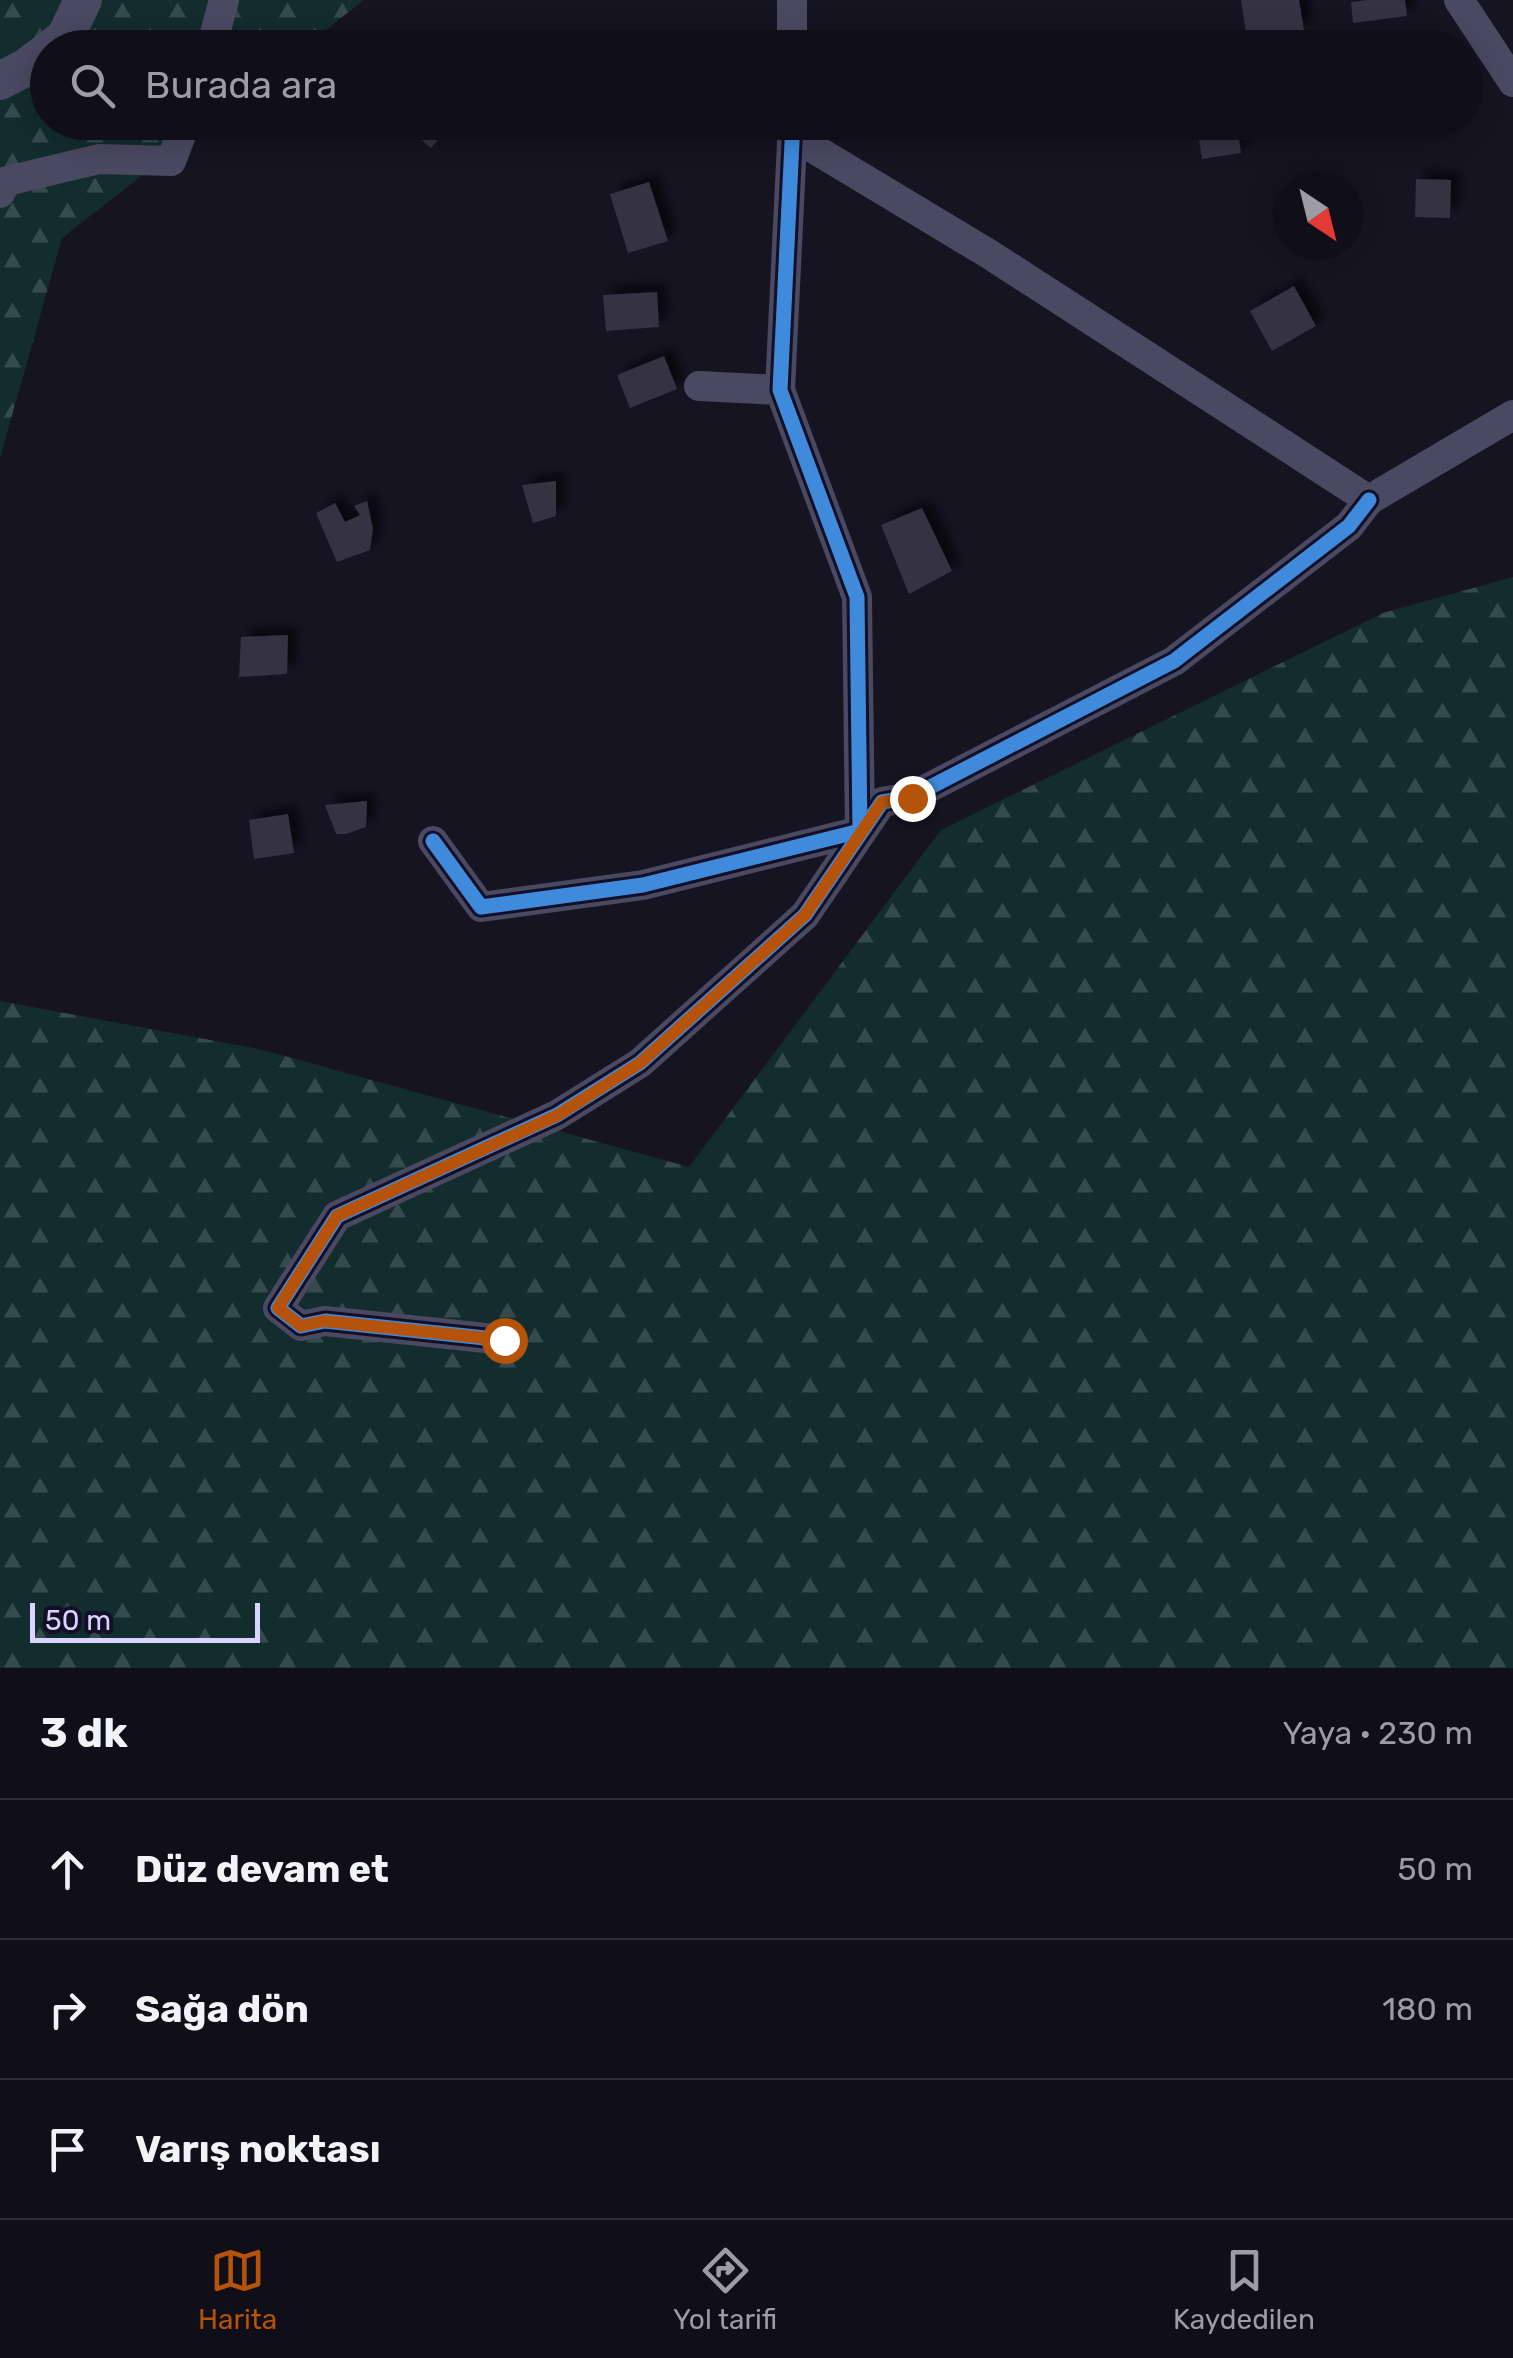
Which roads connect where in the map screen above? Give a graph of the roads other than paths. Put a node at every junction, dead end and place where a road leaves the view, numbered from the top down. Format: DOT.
graph roads {
  1 [pos="83,0"];
  2 [pos="224,0"];
  3 [pos="792,0"];
  4 [pos="1459,0"];
  5 [pos="69,30"];
  6 [pos="216,30"];
  7 [pos="792,30"];
  8 [pos="1479,30"];
  9 [pos="1483,36"];
  10 [pos="30,64"];
  11 [pos="0,81"];
  12 [pos="1513,82"];
  13 [pos="179,140"];
  14 [pos="792,140"];
  15 [pos="810,140"];
  16 [pos="0,193"];
  17 [pos="699,386"];
  18 [pos="780,390"];
  19 [pos="1513,414"];
  20 [pos="1369,500"];
  21 [pos="432,841"];
  22 [pos="504,1340"];
  1 -- 5 [label="street"];
  2 -- 6 [label="street"];
  3 -- 7 [label="street"];
  4 -- 8 [label="street"];
  9 -- 12 [label="street"];
  10 -- 11 [label="street"];
  13 -- 16 [label="street"];
  14 -- 18 [label="street"];
  15 -- 20 [label="street"];
  17 -- 18 [label="street"];
  18 -- 21 [label="street"];
  19 -- 20 [label="street"];
  20 -- 22 [label="street"];
}
